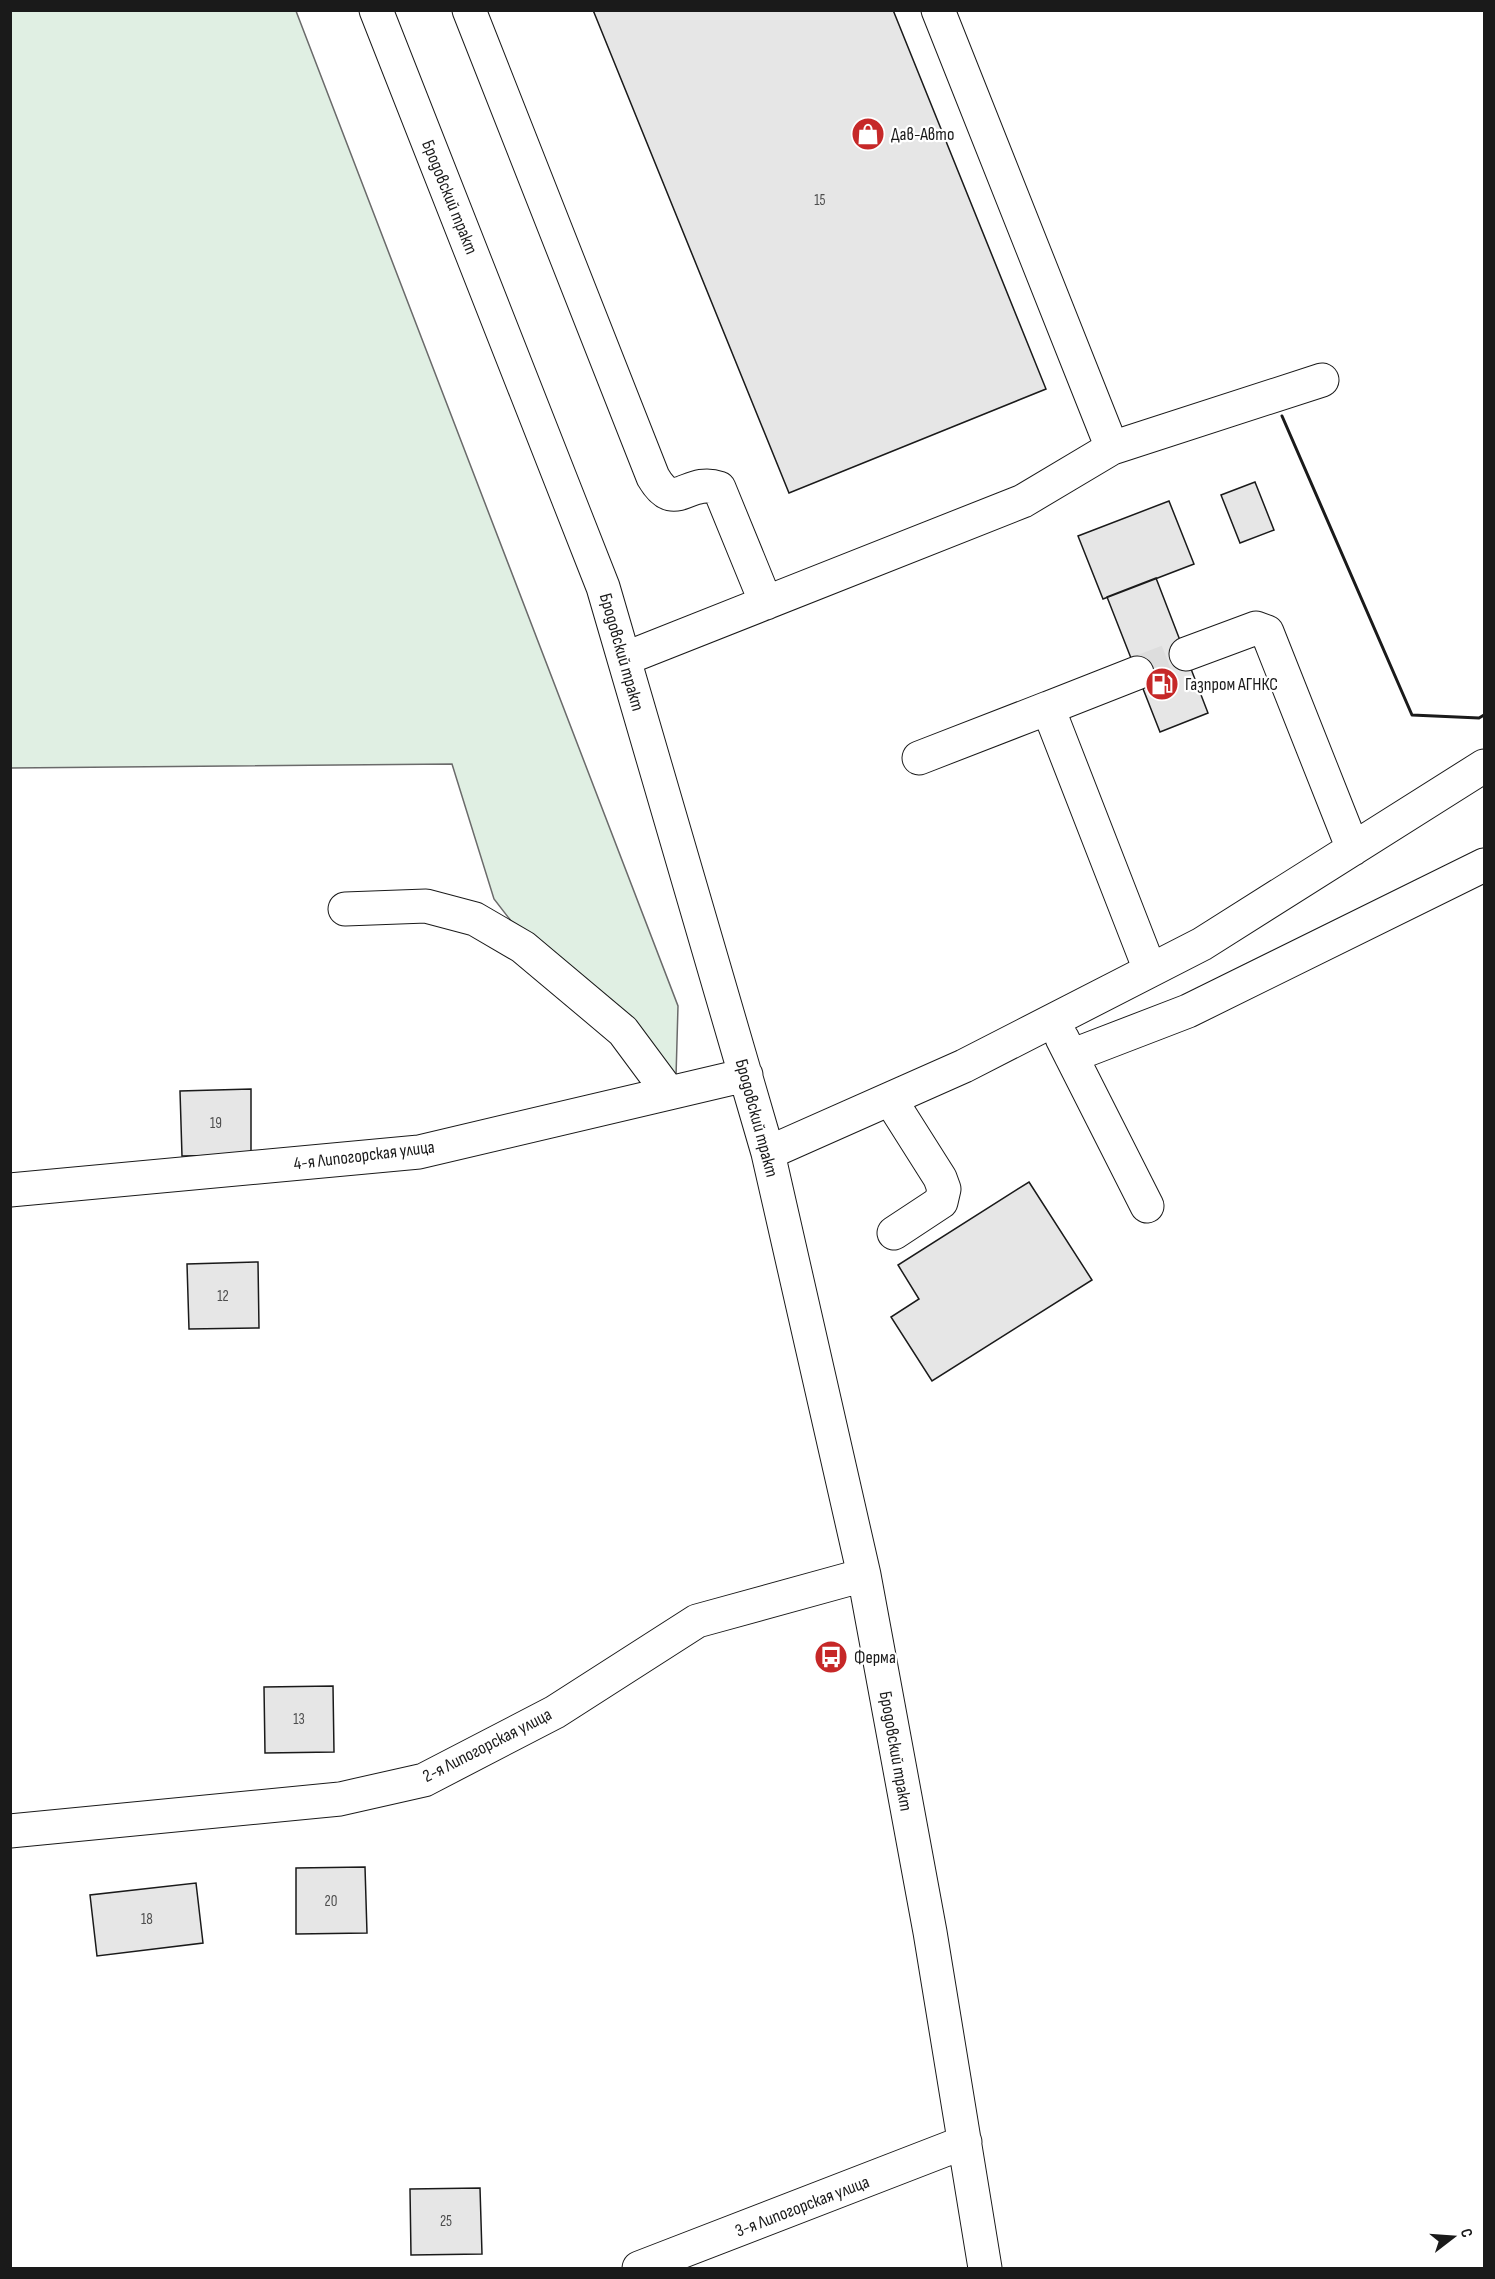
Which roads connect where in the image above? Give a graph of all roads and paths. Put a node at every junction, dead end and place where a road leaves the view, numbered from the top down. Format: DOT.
graph roads {
  1 [pos="376,10"];
  2 [pos="469,10"];
  3 [pos="939,10"];
  4 [pos="1322,380"];
  5 [pos="1112,448"];
  6 [pos="766,603"];
  7 [pos="1186,654"];
  8 [pos="624,659"];
  9 [pos="1137,673"];
  10 [pos="1048,708"];
  11 [pos="919,758"];
  12 [pos="1485,766"];
  13 [pos="1353,849"];
  14 [pos="1485,865"];
  15 [pos="345,909"];
  16 [pos="1150,970"];
  17 [pos="1053,1020"];
  18 [pos="1071,1056"];
  19 [pos="746,1075"];
  20 [pos="669,1093"];
  21 [pos="890,1099"];
  22 [pos="768,1153"];
  23 [pos="10,1190"];
  24 [pos="1147,1206"];
  25 [pos="894,1233"];
  26 [pos="864,1575"];
  27 [pos="10,1831"];
  28 [pos="965,2142"];
  29 [pos="639,2268"];
  30 [pos="985,2268"];
  1 -- 8 [label="street, Бродовский тракт"];
  2 -- 6 [label="street"];
  3 -- 5 [label="street"];
  4 -- 5 [label="street"];
  5 -- 6 [label="street"];
  6 -- 8 [label="street"];
  7 -- 13 [label="street"];
  8 -- 19 [label="street, Бродовский тракт"];
  9 -- 10 [label="street"];
  10 -- 11 [label="street"];
  10 -- 16 [label="street"];
  12 -- 13 [label="street"];
  13 -- 16 [label="street"];
  14 -- 18 [label="street"];
  15 -- 20 [label="street"];
  16 -- 17 [label="street"];
  17 -- 18 [label="street"];
  17 -- 21 [label="street"];
  18 -- 24 [label="street"];
  19 -- 20 [label="street, 4-я Липогорская улица"];
  19 -- 22 [label="street, Бродовский тракт"];
  20 -- 23 [label="street, 4-я Липогорская улица"];
  21 -- 22 [label="street"];
  21 -- 25 [label="street"];
  22 -- 26 [label="street, Бродовский тракт"];
  26 -- 27 [label="street, 2-я Липогорская улица"];
  26 -- 28 [label="street, Бродовский тракт"];
  28 -- 29 [label="street, 3-я Липогорская улица"];
  28 -- 30 [label="street, Бродовский тракт"];
}
